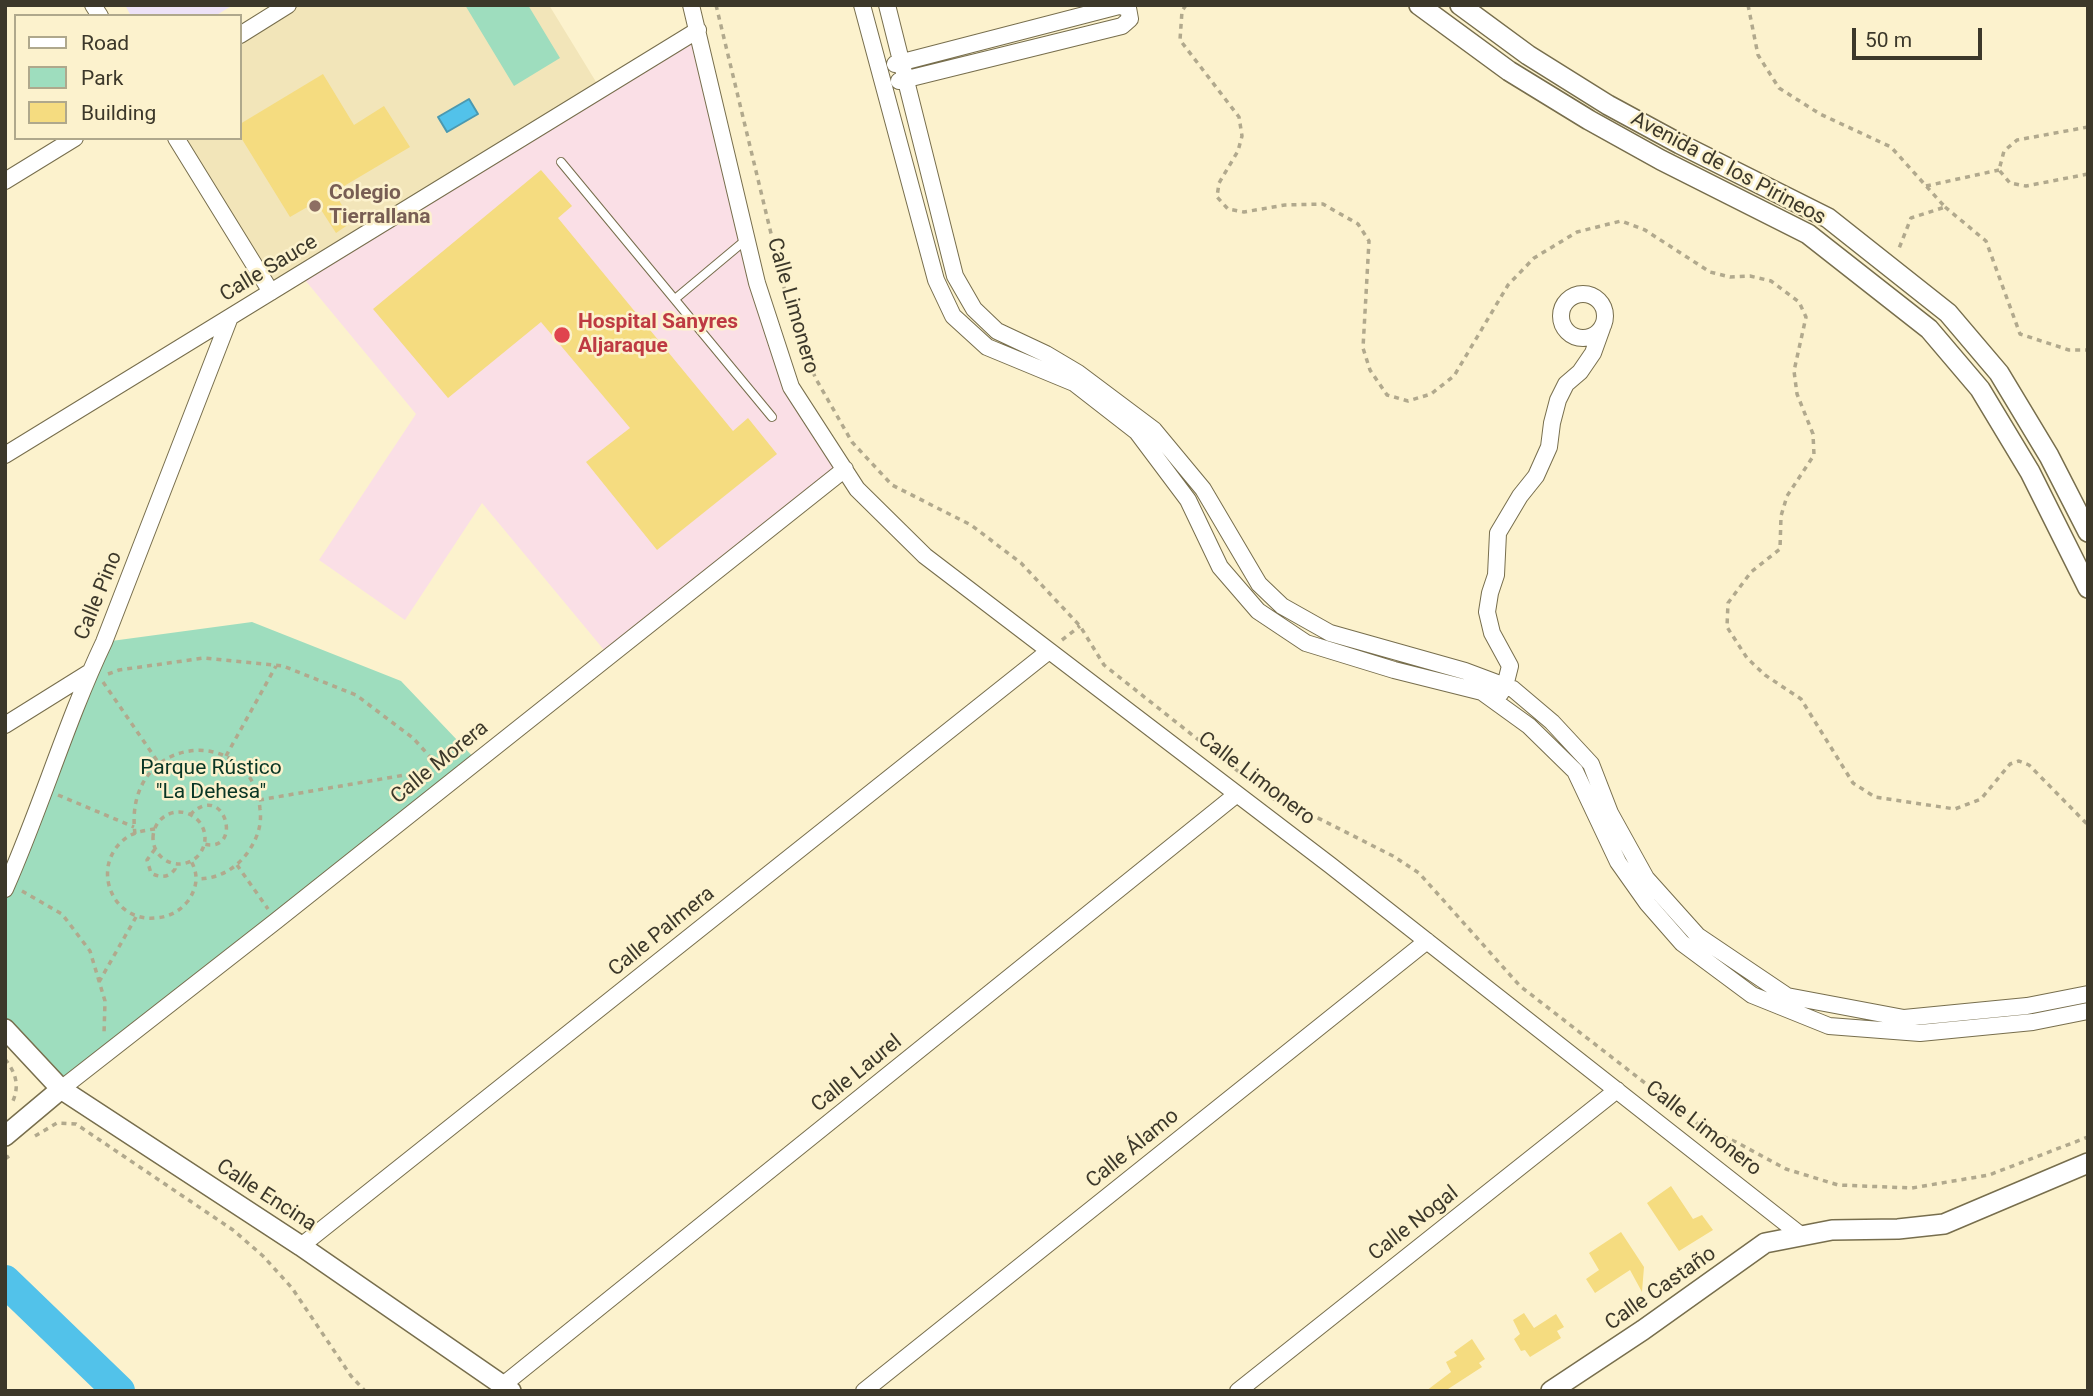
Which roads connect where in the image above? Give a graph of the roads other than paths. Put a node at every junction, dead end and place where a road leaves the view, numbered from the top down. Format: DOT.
graph roads {
  1 [pos="288,5"];
  2 [pos="691,5"];
  3 [pos="862,5"];
  4 [pos="887,5"];
  5 [pos="1419,5"];
  6 [pos="1460,5"];
  7 [pos="698,30"];
  8 [pos="242,34"];
  9 [pos="903,62"];
  10 [pos="879,69"];
  11 [pos="907,79"];
  12 [pos="883,85"];
  13 [pos="72,140"];
  14 [pos="177,140"];
  15 [pos="561,162"];
  16 [pos="5,181"];
  17 [pos="748,238"];
  18 [pos="271,292"];
  19 [pos="675,299"];
  20 [pos="229,317"];
  21 [pos="1602,328"];
  22 [pos="772,417"];
  23 [pos="5,455"];
  24 [pos="845,469"];
  25 [pos="2088,532"];
  26 [pos="2088,588"];
  27 [pos="1049,651"];
  28 [pos="90,672"];
  29 [pos="1505,686"];
  30 [pos="1495,702"];
  31 [pos="5,725"];
  32 [pos="1237,794"];
  33 [pos="6,887"];
  34 [pos="1427,941"];
  35 [pos="2088,994"];
  36 [pos="2088,1011"];
  37 [pos="5,1029"];
  38 [pos="61,1089"];
  39 [pos="1617,1090"];
  40 [pos="10,1144"];
  41 [pos="2088,1163"];
  42 [pos="1802,1236"];
  43 [pos="301,1246"];
  44 [pos="507,1388"];
  45 [pos="864,1391"];
  46 [pos="1238,1391"];
  47 [pos="1551,1391"];
  1 -- 8 [label="street"];
  2 -- 7 [label="street, Calle Limonero"];
  3 -- 10 [label="street"];
  4 -- 9 [label="street"];
  5 -- 26 [label="street, Avenida de los Pirineos"];
  6 -- 25 [label="street, Avenida de los Pirineos"];
  7 -- 17 [label="street, Calle Limonero"];
  7 -- 18 [label="street, Calle Sauce"];
  9 -- 10 [label="street"];
  9 -- 11 [label="street"];
  9 -- 11 [label="street"];
  10 -- 12 [label="street"];
  11 -- 12 [label="street"];
  11 -- 29 [label="street"];
  12 -- 30 [label="street"];
  13 -- 16 [label="street"];
  14 -- 18 [label="street"];
  15 -- 19 [label="lane"];
  17 -- 19 [label="lane"];
  17 -- 24 [label="street, Calle Limonero"];
  18 -- 20 [label="street, Calle Sauce"];
  19 -- 22 [label="lane"];
  20 -- 23 [label="street, Calle Sauce"];
  20 -- 28 [label="street, Calle Pino"];
  21 -- 29 [label="street"];
  24 -- 27 [label="street, Calle Limonero"];
  24 -- 38 [label="street, Calle Morera"];
  27 -- 32 [label="street, Calle Limonero"];
  27 -- 43 [label="street, Calle Palmera"];
  28 -- 31 [label="street"];
  28 -- 33 [label="street, Calle Pino"];
  29 -- 30 [label="street"];
  29 -- 35 [label="street"];
  30 -- 36 [label="street"];
  32 -- 34 [label="street, Calle Limonero"];
  32 -- 44 [label="street, Calle Laurel"];
  34 -- 39 [label="street, Calle Limonero"];
  34 -- 45 [label="street, Calle Álamo"];
  37 -- 38 [label="street, Calle Encina"];
  38 -- 40 [label="street"];
  38 -- 43 [label="street, Calle Encina"];
  39 -- 42 [label="street, Calle Limonero"];
  39 -- 46 [label="street, Calle Nogal"];
  41 -- 42 [label="street"];
  42 -- 47 [label="street, Calle Castaño"];
  43 -- 44 [label="street, Calle Encina"];
}
